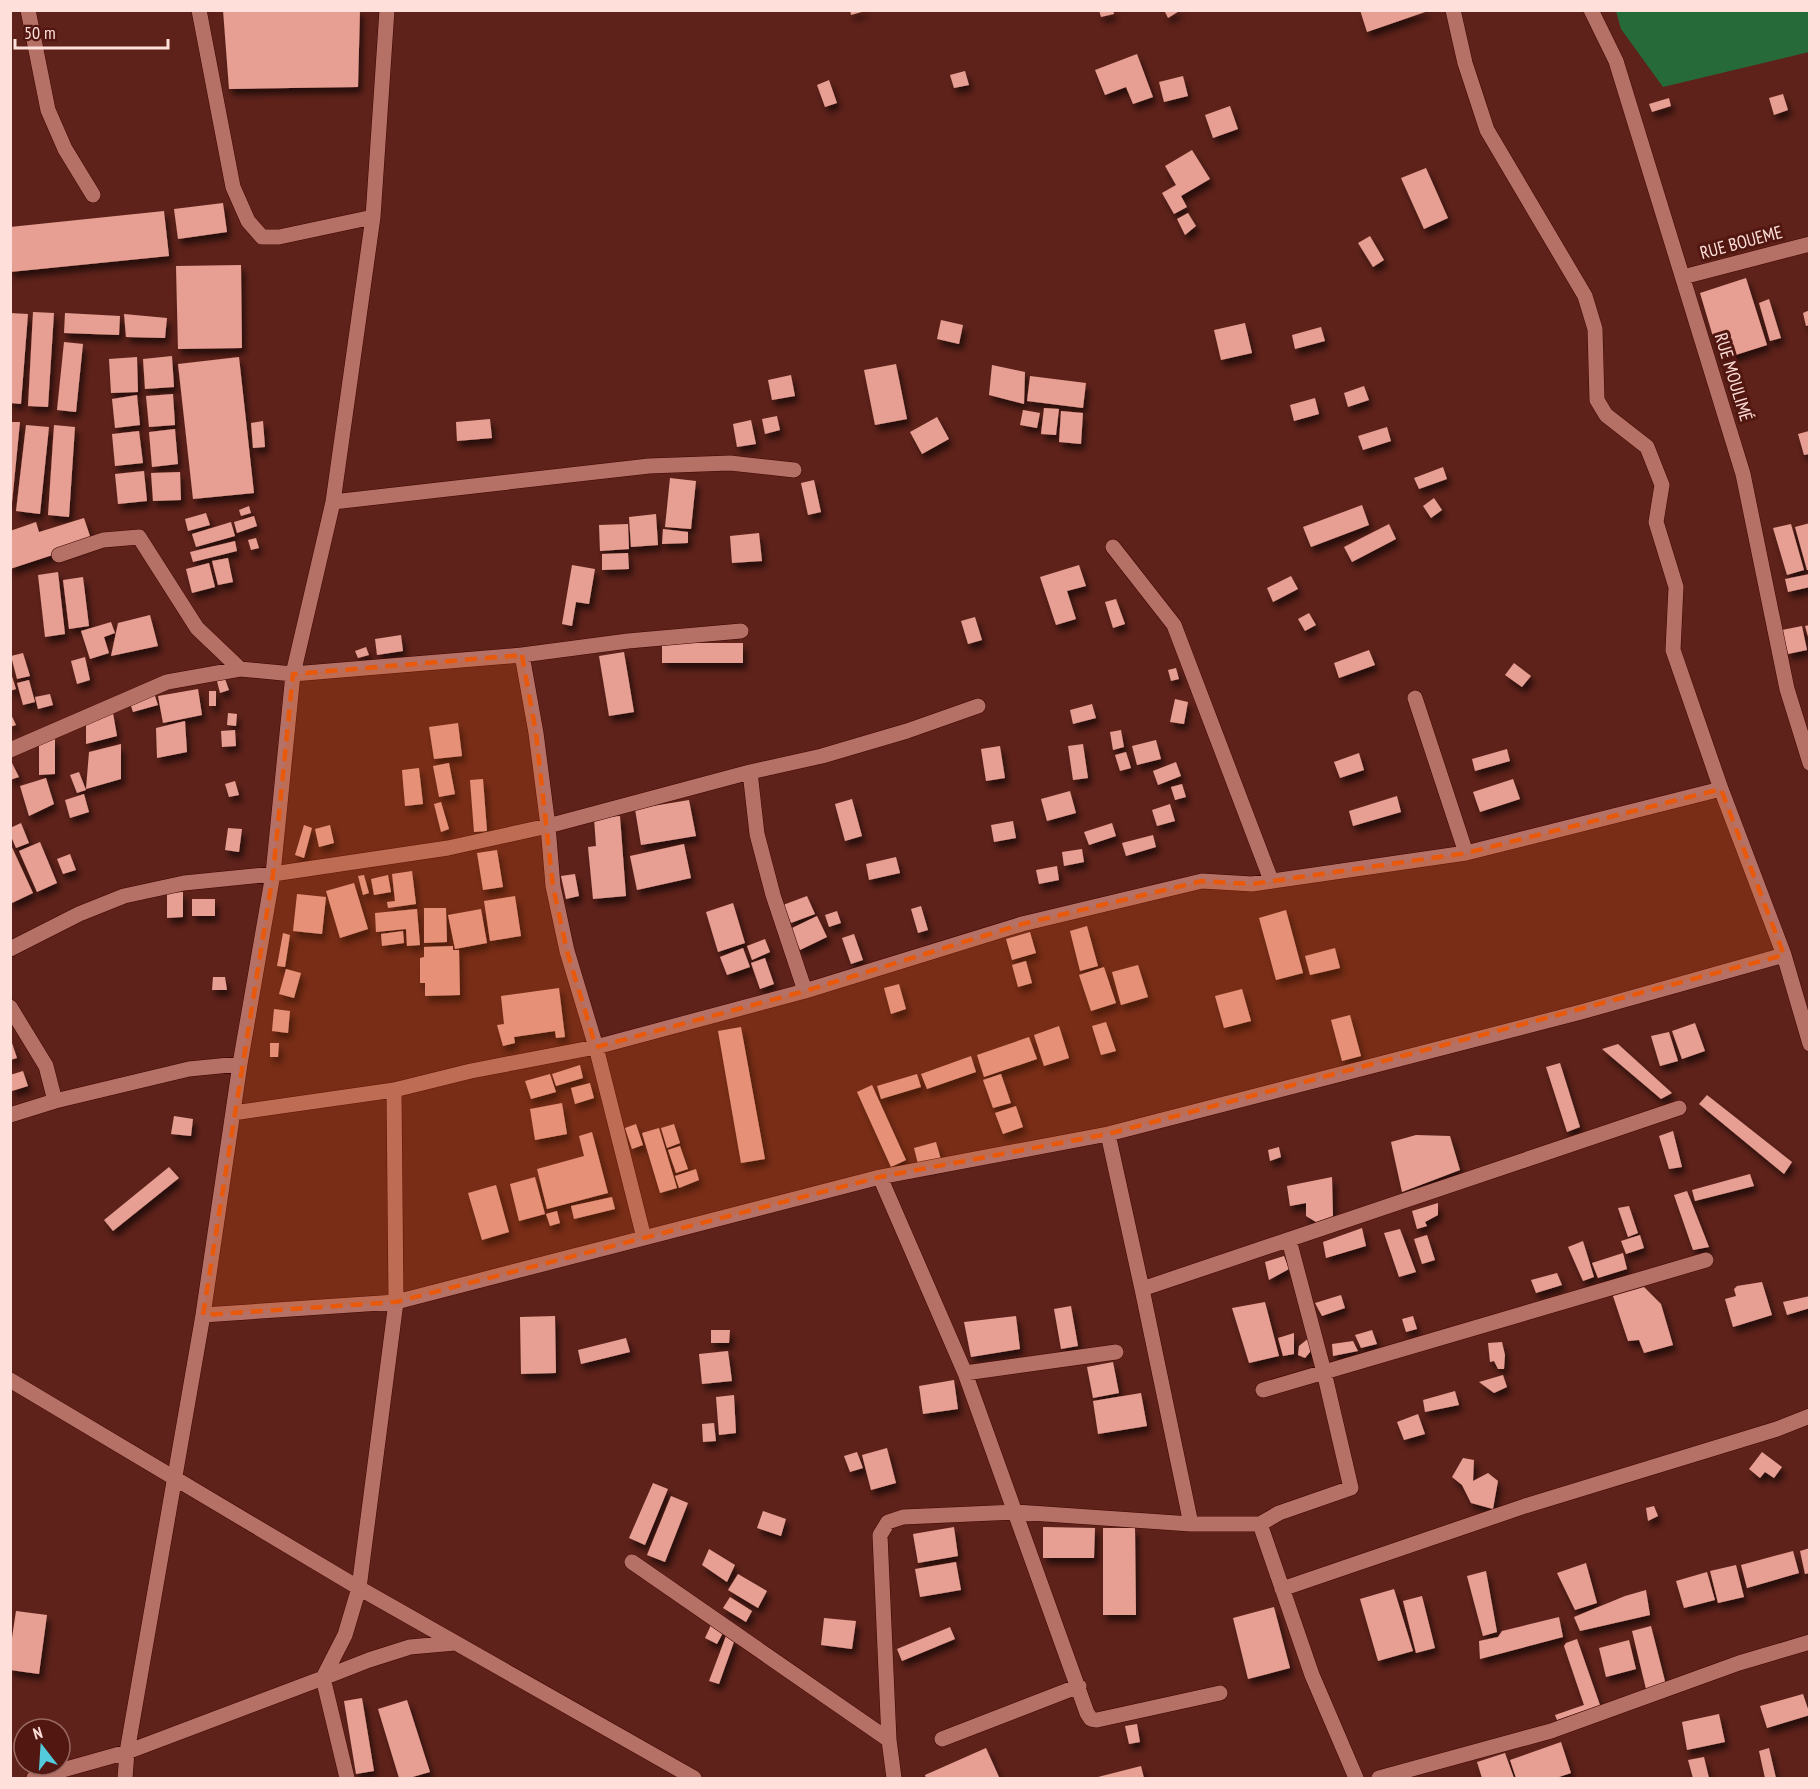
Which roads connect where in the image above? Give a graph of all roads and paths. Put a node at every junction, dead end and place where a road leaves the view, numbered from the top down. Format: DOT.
graph roads {
  1 [pos="28,10"];
  2 [pos="199,10"];
  3 [pos="387,10"];
  4 [pos="1453,10"];
  5 [pos="1591,10"];
  6 [pos="93,195"];
  7 [pos="373,217"];
  8 [pos="1809,244"];
  9 [pos="1683,277"];
  10 [pos="794,470"];
  11 [pos="333,502"];
  12 [pos="1113,547"];
  13 [pos="59,555"];
  14 [pos="741,631"];
  15 [pos="522,655"];
  16 [pos="240,669"];
  17 [pos="293,674"];
  18 [pos="1415,698"];
  19 [pos="978,706"];
  20 [pos="10,750"];
  21 [pos="1809,763"];
  22 [pos="750,772"];
  23 [pos="1721,789"];
  24 [pos="549,826"];
  25 [pos="1466,853"];
  26 [pos="273,874"];
  27 [pos="1271,880"];
  28 [pos="10,949"];
  29 [pos="1784,955"];
  30 [pos="805,991"];
  31 [pos="10,1007"];
  32 [pos="1809,1044"];
  33 [pos="596,1047"];
  34 [pos="240,1064"];
  35 [pos="394,1090"];
  36 [pos="55,1101"];
  37 [pos="1679,1108"];
  38 [pos="233,1113"];
  39 [pos="10,1115"];
  40 [pos="1108,1134"];
  41 [pos="880,1177"];
  42 [pos="644,1238"];
  43 [pos="1289,1240"];
  44 [pos="1706,1260"];
  45 [pos="1142,1289"];
  46 [pos="396,1302"];
  47 [pos="203,1315"];
  48 [pos="1116,1352"];
  49 [pos="1324,1372"];
  50 [pos="964,1373"];
  51 [pos="10,1380"];
  52 [pos="1263,1390"];
  53 [pos="1809,1416"];
  54 [pos="173,1479"];
  55 [pos="1016,1512"];
  56 [pos="1191,1524"];
  57 [pos="1260,1524"];
  58 [pos="632,1562"];
  59 [pos="359,1588"];
  60 [pos="1282,1588"];
  61 [pos="1809,1642"];
  62 [pos="455,1643"];
  63 [pos="323,1678"];
  64 [pos="1079,1686"];
  65 [pos="1220,1693"];
  66 [pos="942,1739"];
  67 [pos="889,1740"];
  68 [pos="127,1752"];
  69 [pos="34,1779"];
  70 [pos="125,1779"];
  71 [pos="347,1779"];
  72 [pos="694,1779"];
  73 [pos="894,1779"];
  74 [pos="1356,1779"];
  75 [pos="1378,1779"];
  1 -- 6 [label="street"];
  2 -- 7 [label="street"];
  3 -- 7 [label="street"];
  4 -- 23 [label="street"];
  5 -- 9 [label="street, RUE MOULIMÉ"];
  7 -- 11 [label="street"];
  8 -- 9 [label="street, RUE BOUEME"];
  9 -- 21 [label="street, RUE MOULIMÉ"];
  10 -- 11 [label="street"];
  11 -- 17 [label="street"];
  12 -- 27 [label="street"];
  13 -- 16 [label="street"];
  14 -- 15 [label="street"];
  15 -- 17 [label="street"];
  15 -- 24 [label="street"];
  16 -- 17 [label="street"];
  16 -- 20 [label="street"];
  17 -- 26 [label="street"];
  18 -- 25 [label="street"];
  19 -- 22 [label="street"];
  22 -- 24 [label="street"];
  22 -- 30 [label="street"];
  23 -- 25 [label="street"];
  23 -- 29 [label="street"];
  24 -- 26 [label="street"];
  24 -- 33 [label="street"];
  25 -- 27 [label="street"];
  26 -- 28 [label="street"];
  26 -- 34 [label="street"];
  27 -- 30 [label="street"];
  29 -- 32 [label="street"];
  29 -- 40 [label="street"];
  30 -- 33 [label="street"];
  31 -- 36 [label="street"];
  33 -- 35 [label="street"];
  33 -- 42 [label="street"];
  34 -- 36 [label="street"];
  34 -- 38 [label="street"];
  35 -- 38 [label="street"];
  35 -- 46 [label="street"];
  36 -- 39 [label="street"];
  37 -- 43 [label="street"];
  38 -- 47 [label="street"];
  40 -- 41 [label="street"];
  40 -- 45 [label="street"];
  41 -- 42 [label="street"];
  41 -- 50 [label="street"];
  42 -- 46 [label="street"];
  43 -- 45 [label="street"];
  43 -- 49 [label="street"];
  44 -- 49 [label="street"];
  45 -- 56 [label="street"];
  46 -- 47 [label="street"];
  46 -- 59 [label="street"];
  47 -- 54 [label="street"];
  48 -- 50 [label="street"];
  49 -- 52 [label="street"];
  49 -- 57 [label="street"];
  50 -- 55 [label="street"];
  51 -- 54 [label="street"];
  53 -- 60 [label="street"];
  54 -- 59 [label="street"];
  54 -- 68 [label="street"];
  55 -- 56 [label="street"];
  55 -- 64 [label="street"];
  55 -- 67 [label="street"];
  56 -- 57 [label="street"];
  57 -- 60 [label="street"];
  58 -- 67 [label="street"];
  59 -- 62 [label="street"];
  59 -- 63 [label="street"];
  60 -- 74 [label="street"];
  61 -- 75 [label="street"];
  62 -- 63 [label="street"];
  62 -- 72 [label="street"];
  63 -- 68 [label="street"];
  63 -- 71 [label="street"];
  64 -- 65 [label="street"];
  64 -- 66 [label="street"];
  67 -- 73 [label="street"];
  68 -- 69 [label="street"];
  68 -- 70 [label="street"];
}
